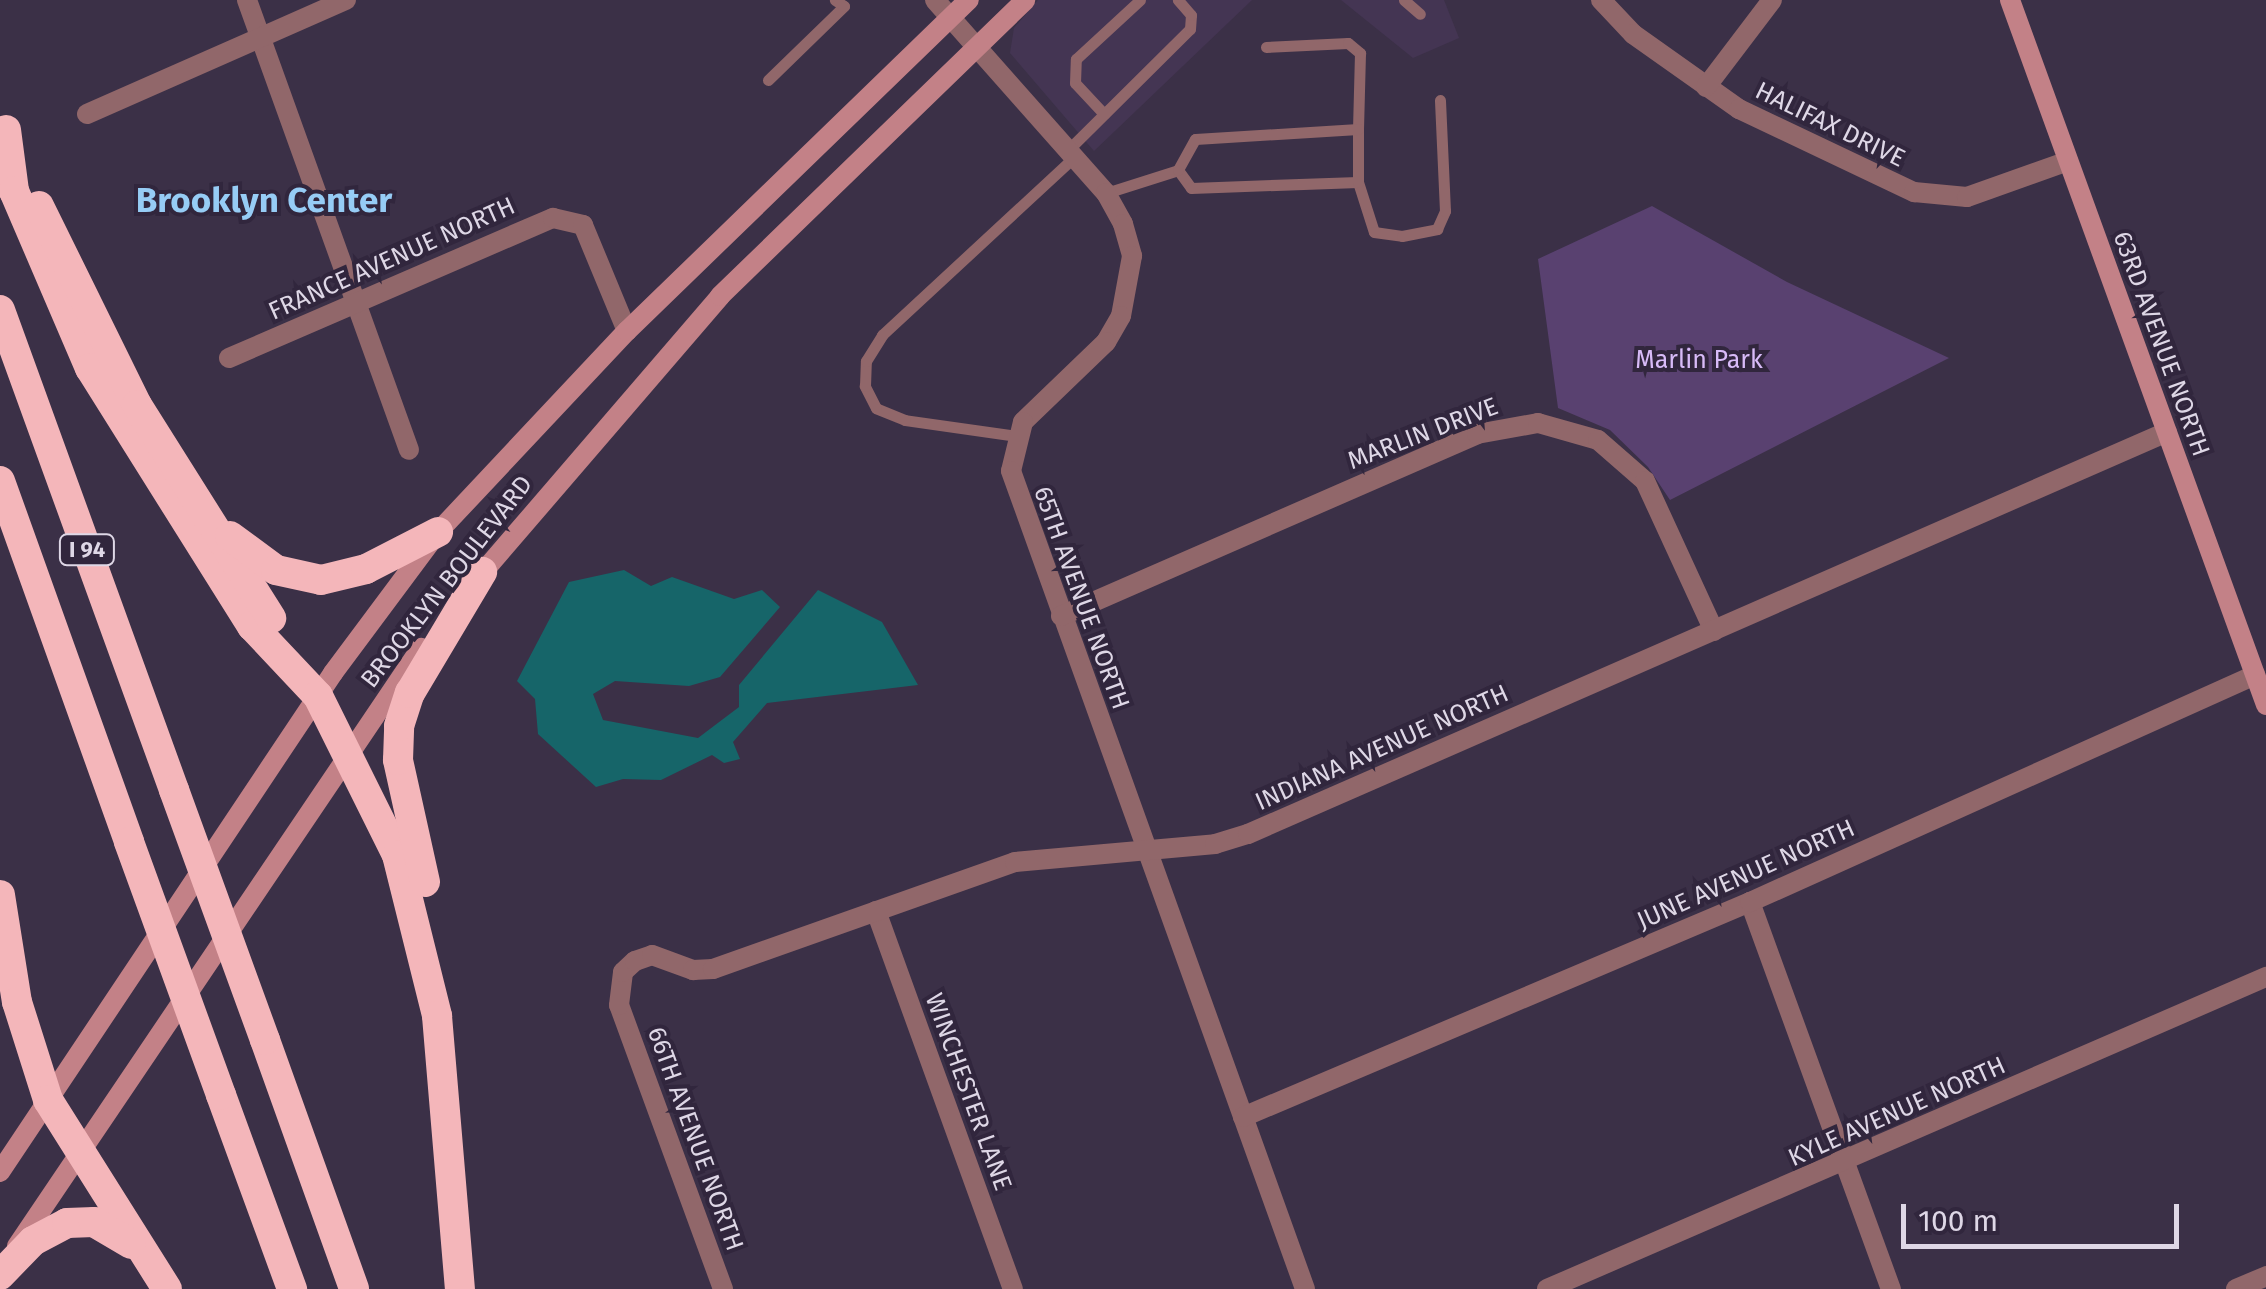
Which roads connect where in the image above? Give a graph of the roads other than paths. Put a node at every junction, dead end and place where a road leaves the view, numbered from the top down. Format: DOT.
graph roads {
  1 [pos="247,0"];
  2 [pos="346,0"];
  3 [pos="835,0"];
  4 [pos="935,0"];
  5 [pos="969,0"];
  6 [pos="1025,0"];
  7 [pos="1140,0"];
  8 [pos="1178,0"];
  9 [pos="1404,0"];
  10 [pos="1601,0"];
  11 [pos="1772,0"];
  12 [pos="2010,0"];
  13 [pos="1420,14"];
  14 [pos="949,18"];
  15 [pos="260,38"];
  16 [pos="974,46"];
  17 [pos="1266,47"];
  18 [pos="768,80"];
  19 [pos="1706,88"];
  20 [pos="1440,100"];
  21 [pos="87,114"];
  22 [pos="1104,114"];
  23 [pos="3,123"];
  24 [pos="1358,128"];
  25 [pos="1070,154"];
  26 [pos="2068,161"];
  27 [pos="1178,170"];
  28 [pos="1358,182"];
  29 [pos="1106,193"];
  30 [pos="355,301"];
  31 [pos="0,310"];
  32 [pos="627,330"];
  33 [pos="229,358"];
  34 [pos="2167,432"];
  35 [pos="1018,436"];
  36 [pos="409,450"];
  37 [pos="0,481"];
  38 [pos="202,510"];
  39 [pos="438,532"];
  40 [pos="482,572"];
  41 [pos="1061,616"];
  42 [pos="1714,631"];
  43 [pos="2260,672"];
  44 [pos="309,684"];
  45 [pos="2266,705"];
  46 [pos="350,751"];
  47 [pos="1145,852"];
  48 [pos="0,895"];
  49 [pos="1750,902"];
  50 [pos="876,911"];
  51 [pos="2266,977"];
  52 [pos="619,1005"];
  53 [pos="48,1100"];
  54 [pos="1243,1118"];
  55 [pos="449,1143"];
  56 [pos="82,1154"];
  57 [pos="1845,1162"];
  58 [pos="0,1172"];
  59 [pos="149,1260"];
  60 [pos="0,1272"];
  61 [pos="2266,1276"];
  62 [pos="168,1289"];
  63 [pos="292,1289"];
  64 [pos="354,1289"];
  65 [pos="460,1289"];
  66 [pos="723,1289"];
  67 [pos="1013,1289"];
  68 [pos="1305,1289"];
  69 [pos="1547,1289"];
  70 [pos="1891,1289"];
  71 [pos="2236,1289"];
  1 -- 15 [label="street"];
  2 -- 15 [label="street"];
  3 -- 18 [label="lane"];
  4 -- 14 [label="street"];
  5 -- 14 [label="main road, BROOKLYN BOULEVARD"];
  6 -- 16 [label="main road, BROOKLYN BOULEVARD"];
  7 -- 22 [label="lane"];
  8 -- 22 [label="lane"];
  9 -- 13 [label="lane"];
  10 -- 19 [label="street, HALIFAX DRIVE"];
  11 -- 19 [label="street"];
  12 -- 26 [label="main road, 63RD AVENUE NORTH"];
  14 -- 16 [label="street"];
  14 -- 32 [label="main road, BROOKLYN BOULEVARD"];
  15 -- 21 [label="street"];
  15 -- 30 [label="street"];
  16 -- 25 [label="street"];
  16 -- 40 [label="main road, BROOKLYN BOULEVARD"];
  17 -- 24 [label="lane"];
  19 -- 26 [label="street, HALIFAX DRIVE"];
  20 -- 28 [label="lane"];
  22 -- 25 [label="lane"];
  23 -- 38 [label="highway"];
  23 -- 44 [label="highway"];
  24 -- 27 [label="lane"];
  24 -- 28 [label="lane"];
  25 -- 29 [label="street"];
  25 -- 35 [label="lane"];
  26 -- 34 [label="main road, 63RD AVENUE NORTH"];
  27 -- 28 [label="lane"];
  27 -- 29 [label="lane"];
  29 -- 35 [label="street"];
  30 -- 32 [label="street, FRANCE AVENUE NORTH"];
  30 -- 33 [label="street, FRANCE AVENUE NORTH"];
  30 -- 36 [label="street"];
  31 -- 64 [label="highway, I 94, bridge"];
  32 -- 39 [label="main road, BROOKLYN BOULEVARD"];
  34 -- 42 [label="street, INDIANA AVENUE NORTH"];
  34 -- 43 [label="main road, 63RD AVENUE NORTH"];
  35 -- 41 [label="street, 65TH AVENUE NORTH"];
  37 -- 63 [label="highway, I 94, bridge"];
  38 -- 39 [label="highway"];
  38 -- 44 [label="highway"];
  39 -- 44 [label="main road, BROOKLYN BOULEVARD"];
  40 -- 46 [label="main road, BROOKLYN BOULEVARD"];
  40 -- 55 [label="highway"];
  41 -- 42 [label="street, MARLIN DRIVE"];
  41 -- 47 [label="street, 65TH AVENUE NORTH"];
  42 -- 47 [label="street, INDIANA AVENUE NORTH"];
  43 -- 45 [label="main road, 63RD AVENUE NORTH"];
  43 -- 49 [label="street, JUNE AVENUE NORTH"];
  44 -- 46 [label="highway"];
  44 -- 53 [label="main road, BROOKLYN BOULEVARD"];
  46 -- 55 [label="highway"];
  46 -- 56 [label="main road, BROOKLYN BOULEVARD"];
  47 -- 50 [label="street, INDIANA AVENUE NORTH"];
  47 -- 54 [label="street, 65TH AVENUE NORTH"];
  48 -- 53 [label="highway"];
  49 -- 54 [label="street, JUNE AVENUE NORTH"];
  49 -- 57 [label="street"];
  50 -- 52 [label="street, INDIANA AVENUE NORTH"];
  50 -- 67 [label="street, WINCHESTER LANE"];
  51 -- 57 [label="street, KYLE AVENUE NORTH"];
  52 -- 66 [label="street, 66TH AVENUE NORTH"];
  53 -- 56 [label="highway"];
  53 -- 58 [label="main road, BROOKLYN BOULEVARD"];
  54 -- 68 [label="street, 65TH AVENUE NORTH"];
  55 -- 65 [label="highway"];
  56 -- 59 [label="highway"];
  56 -- 60 [label="main road, BROOKLYN BOULEVARD"];
  57 -- 69 [label="street, KYLE AVENUE NORTH"];
  57 -- 70 [label="street"];
  59 -- 60 [label="highway"];
  59 -- 62 [label="highway"];
  61 -- 71 [label="street"];
}
